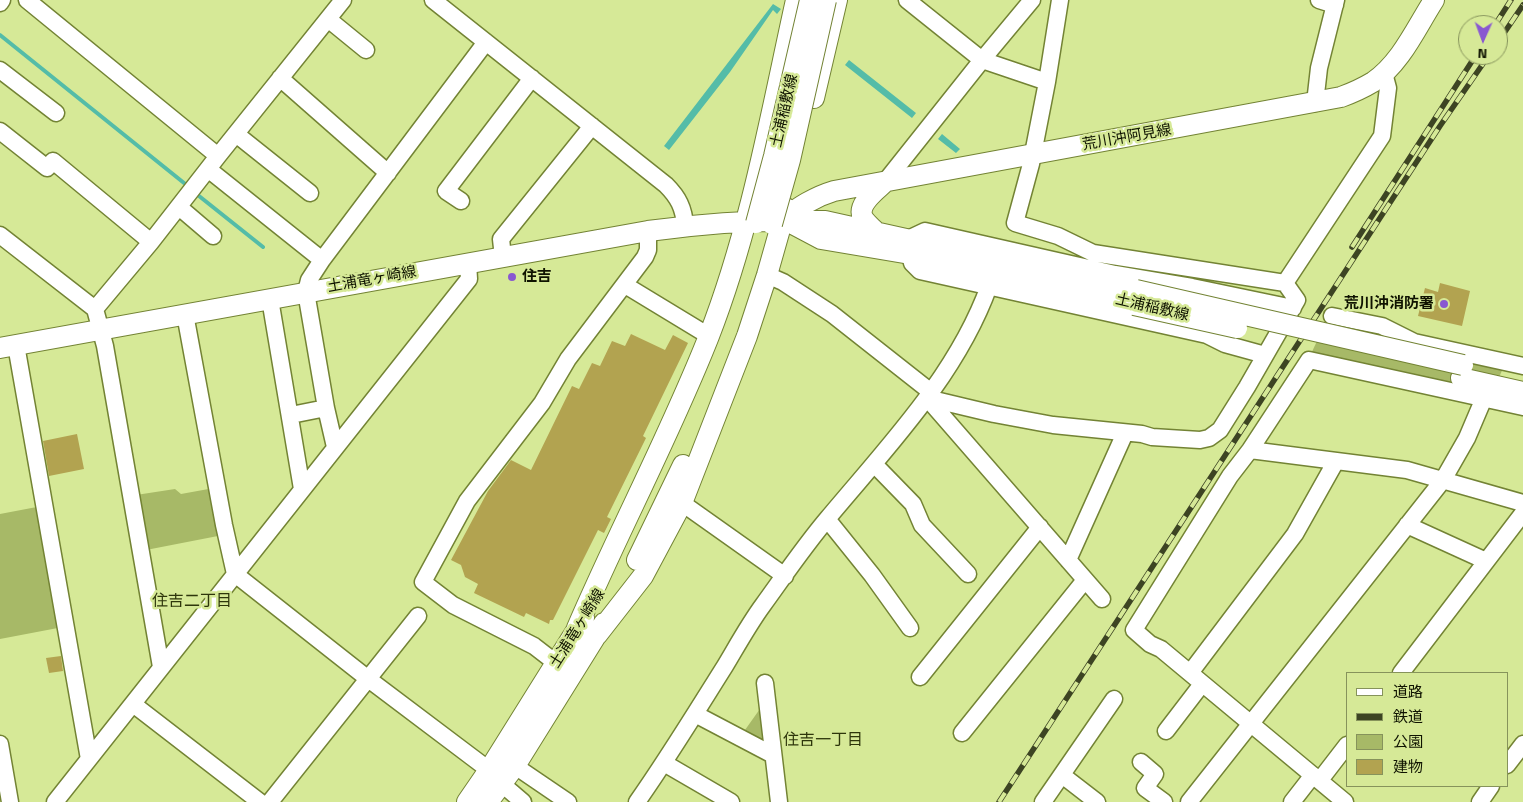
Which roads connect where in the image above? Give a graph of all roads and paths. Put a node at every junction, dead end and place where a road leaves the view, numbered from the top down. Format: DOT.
graph roads {
  1 [pos="27,0"];
  2 [pos="343,0"];
  3 [pos="433,0"];
  4 [pos="796,0"];
  5 [pos="810,0"];
  6 [pos="826,0"];
  7 [pos="837,0"];
  8 [pos="907,0"];
  9 [pos="1032,0"];
  10 [pos="1060,0"];
  11 [pos="1434,0"];
  12 [pos="1330,2"];
  13 [pos="328,19"];
  14 [pos="486,42"];
  15 [pos="366,50"];
  16 [pos="982,60"];
  17 [pos="0,70"];
  18 [pos="1384,73"];
  19 [pos="280,78"];
  20 [pos="532,78"];
  21 [pos="1047,82"];
  22 [pos="1315,103"];
  23 [pos="56,114"];
  24 [pos="592,126"];
  25 [pos="0,131"];
  26 [pos="236,134"];
  27 [pos="1033,155"];
  28 [pos="218,156"];
  29 [pos="208,169"];
  30 [pos="388,173"];
  31 [pos="885,182"];
  32 [pos="310,193"];
  33 [pos="461,201"];
  34 [pos="179,207"];
  35 [pos="764,222"];
  36 [pos="1016,223"];
  37 [pos="685,226"];
  38 [pos="648,231"];
  39 [pos="874,231"];
  40 [pos="0,235"];
  41 [pos="213,236"];
  42 [pos="151,242"];
  43 [pos="909,246"];
  44 [pos="1006,250"];
  45 [pos="503,256"];
  46 [pos="322,260"];
  47 [pos="1097,262"];
  48 [pos="468,263"];
  49 [pos="1117,266"];
  50 [pos="767,275"];
  51 [pos="1285,283"];
  52 [pos="625,285"];
  53 [pos="989,286"];
  54 [pos="306,292"];
  55 [pos="270,299"];
  56 [pos="1293,308"];
  57 [pos="95,309"];
  58 [pos="185,314"];
  59 [pos="1332,316"];
  60 [pos="100,330"];
  61 [pos="709,336"];
  62 [pos="8,347"];
  63 [pos="1265,355"];
  64 [pos="1523,366"];
  65 [pos="1462,371"];
  66 [pos="1523,378"];
  67 [pos="1523,392"];
  68 [pos="929,395"];
  69 [pos="1484,398"];
  70 [pos="1523,407"];
  71 [pos="326,408"];
  72 [pos="291,415"];
  73 [pos="1124,433"];
  74 [pos="335,448"];
  75 [pos="1250,450"];
  76 [pos="1336,461"];
  77 [pos="874,464"];
  78 [pos="1443,480"];
  79 [pos="302,489"];
  80 [pos="682,503"];
  81 [pos="1523,503"];
  82 [pos="656,508"];
  83 [pos="1523,513"];
  84 [pos="827,520"];
  85 [pos="1408,524"];
  86 [pos="1040,527"];
  87 [pos="1068,560"];
  88 [pos="1486,561"];
  89 [pos="235,574"];
  90 [pos="968,574"];
  91 [pos="785,576"];
  92 [pos="1085,580"];
  93 [pos="1102,599"];
  94 [pos="418,616"];
  95 [pos="577,628"];
  96 [pos="910,628"];
  97 [pos="597,635"];
  98 [pos="556,663"];
  99 [pos="161,667"];
  100 [pos="1402,672"];
  101 [pos="1190,673"];
  102 [pos="920,677"];
  103 [pos="367,678"];
  104 [pos="765,683"];
  105 [pos="1202,684"];
  106 [pos="1114,699"];
  107 [pos="133,704"];
  108 [pos="695,714"];
  109 [pos="1250,724"];
  110 [pos="1166,731"];
  111 [pos="962,733"];
  112 [pos="0,744"];
  113 [pos="1523,744"];
  114 [pos="1346,746"];
  115 [pos="773,755"];
  116 [pos="89,759"];
  117 [pos="1141,762"];
  118 [pos="664,764"];
  119 [pos="1508,764"];
  120 [pos="515,766"];
  121 [pos="1062,775"];
  122 [pos="496,777"];
  123 [pos="1317,777"];
  124 [pos="1490,787"];
  125 [pos="10,802"];
  126 [pos="55,802"];
  127 [pos="260,802"];
  128 [pos="270,802"];
  129 [pos="467,802"];
  130 [pos="488,802"];
  131 [pos="523,802"];
  132 [pos="568,802"];
  133 [pos="637,802"];
  134 [pos="731,802"];
  135 [pos="779,802"];
  136 [pos="1043,802"];
  137 [pos="1097,802"];
  138 [pos="1164,802"];
  139 [pos="1189,802"];
  140 [pos="1292,802"];
  141 [pos="1345,802"];
  142 [pos="1480,802"];
  1 -- 28 [label="street"];
  2 -- 13 [label="street"];
  3 -- 14 [label="street"];
  4 -- 35 [label="main road"];
  5 -- 35 [label="main road, 土浦稲敷線, bridge"];
  6 -- 35 [label="main road, 土浦稲敷線, bridge"];
  7 -- 35 [label="main road"];
  8 -- 16 [label="street"];
  9 -- 16 [label="street"];
  10 -- 21 [label="street"];
  11 -- 18 [label="main road, 荒川沖阿見線"];
  12 -- 22 [label="street"];
  13 -- 15 [label="street"];
  13 -- 19 [label="street"];
  14 -- 20 [label="street"];
  14 -- 30 [label="street"];
  16 -- 21 [label="street"];
  16 -- 31 [label="street"];
  17 -- 23 [label="street"];
  18 -- 22 [label="main road, 荒川沖阿見線"];
  18 -- 51 [label="street"];
  19 -- 26 [label="street"];
  19 -- 30 [label="street"];
  20 -- 24 [label="street"];
  20 -- 33 [label="street"];
  21 -- 27 [label="street"];
  22 -- 27 [label="main road, 荒川沖阿見線"];
  24 -- 37 [label="street"];
  24 -- 45 [label="street"];
  25 -- 42 [label="street"];
  26 -- 28 [label="street"];
  26 -- 32 [label="street"];
  27 -- 31 [label="main road, 荒川沖阿見線"];
  27 -- 36 [label="street"];
  28 -- 29 [label="street"];
  29 -- 34 [label="street"];
  29 -- 46 [label="street"];
  30 -- 46 [label="street"];
  31 -- 35 [label="main road, 荒川沖阿見線"];
  31 -- 39 [label="main road"];
  34 -- 41 [label="street"];
  34 -- 42 [label="street"];
  35 -- 37 [label="main road, 土浦竜ヶ崎線"];
  35 -- 39 [label="main road, 土浦稲敷線"];
  35 -- 43 [label="main road, 土浦稲敷線"];
  35 -- 50 [label="main road"];
  35 -- 61 [label="main road"];
  35 -- 82 [label="main road, 土浦竜ヶ崎線"];
  36 -- 44 [label="street"];
  36 -- 47 [label="street"];
  37 -- 38 [label="main road, 土浦竜ヶ崎線"];
  38 -- 45 [label="main road, 土浦竜ヶ崎線"];
  38 -- 52 [label="street"];
  39 -- 43 [label="main road, 土浦稲敷線"];
  40 -- 57 [label="street"];
  42 -- 57 [label="street"];
  43 -- 44 [label="street"];
  43 -- 53 [label="street"];
  43 -- 65 [label="main road, 土浦稲敷線, bridge"];
  44 -- 47 [label="street"];
  45 -- 48 [label="main road, 土浦竜ヶ崎線"];
  46 -- 54 [label="street"];
  47 -- 49 [label="street"];
  48 -- 54 [label="main road, 土浦竜ヶ崎線"];
  48 -- 74 [label="street"];
  49 -- 51 [label="street"];
  49 -- 56 [label="street"];
  50 -- 68 [label="street"];
  50 -- 80 [label="main road"];
  51 -- 56 [label="street"];
  52 -- 61 [label="street"];
  52 -- 98 [label="street"];
  53 -- 63 [label="street"];
  53 -- 68 [label="street"];
  54 -- 55 [label="main road, 土浦竜ヶ崎線"];
  54 -- 71 [label="street"];
  55 -- 58 [label="main road, 土浦竜ヶ崎線"];
  55 -- 72 [label="street"];
  56 -- 63 [label="street"];
  57 -- 60 [label="street"];
  58 -- 60 [label="main road, 土浦竜ヶ崎線"];
  58 -- 89 [label="street"];
  59 -- 64 [label="street"];
  60 -- 62 [label="main road, 土浦竜ヶ崎線"];
  60 -- 99 [label="street"];
  61 -- 95 [label="main road"];
  62 -- 116 [label="street"];
  63 -- 73 [label="street"];
  65 -- 66 [label="main road, 土浦稲敷線"];
  65 -- 67 [label="main road, 土浦稲敷線"];
  68 -- 73 [label="street"];
  68 -- 77 [label="street"];
  68 -- 86 [label="street"];
  69 -- 70 [label="street"];
  69 -- 75 [label="street"];
  69 -- 78 [label="street"];
  71 -- 72 [label="street"];
  71 -- 74 [label="street"];
  72 -- 79 [label="street"];
  73 -- 87 [label="street"];
  74 -- 79 [label="street"];
  75 -- 76 [label="street"];
  75 -- 101 [label="street"];
  76 -- 78 [label="street"];
  76 -- 101 [label="street"];
  77 -- 84 [label="street"];
  77 -- 90 [label="street"];
  78 -- 81 [label="street"];
  78 -- 85 [label="street"];
  79 -- 89 [label="street"];
  80 -- 91 [label="street"];
  80 -- 97 [label="main road"];
  82 -- 95 [label="main road, 土浦竜ヶ崎線"];
  82 -- 97 [label="main road, 土浦竜ヶ崎線"];
  83 -- 88 [label="street"];
  84 -- 91 [label="street"];
  84 -- 96 [label="street"];
  85 -- 88 [label="street"];
  85 -- 109 [label="street"];
  86 -- 87 [label="street"];
  86 -- 102 [label="street"];
  87 -- 92 [label="street"];
  88 -- 100 [label="street"];
  89 -- 99 [label="street"];
  89 -- 103 [label="street"];
  91 -- 108 [label="street"];
  92 -- 93 [label="street"];
  92 -- 111 [label="street"];
  94 -- 103 [label="street"];
  95 -- 98 [label="main road, 土浦竜ヶ崎線"];
  97 -- 120 [label="main road, 土浦竜ヶ崎線"];
  98 -- 122 [label="main road, 土浦竜ヶ崎線"];
  99 -- 107 [label="street"];
  101 -- 105 [label="street"];
  103 -- 122 [label="street"];
  103 -- 128 [label="street"];
  104 -- 115 [label="street"];
  105 -- 109 [label="street"];
  105 -- 110 [label="street"];
  106 -- 121 [label="street"];
  107 -- 116 [label="street"];
  107 -- 127 [label="street"];
  108 -- 115 [label="street"];
  108 -- 118 [label="street"];
  109 -- 123 [label="street"];
  109 -- 139 [label="street"];
  112 -- 125 [label="street"];
  113 -- 119 [label="street"];
  114 -- 123 [label="street"];
  115 -- 135 [label="street"];
  116 -- 126 [label="street"];
  117 -- 138 [label="street"];
  118 -- 133 [label="street"];
  118 -- 134 [label="street"];
  120 -- 122 [label="main road, 土浦竜ヶ崎線"];
  120 -- 132 [label="street"];
  121 -- 136 [label="street"];
  121 -- 137 [label="street"];
  122 -- 129 [label="main road, 土浦竜ヶ崎線"];
  122 -- 130 [label="main road, 土浦竜ヶ崎線"];
  122 -- 131 [label="street"];
  123 -- 140 [label="street"];
  123 -- 141 [label="street"];
  124 -- 142 [label="street"];
}
